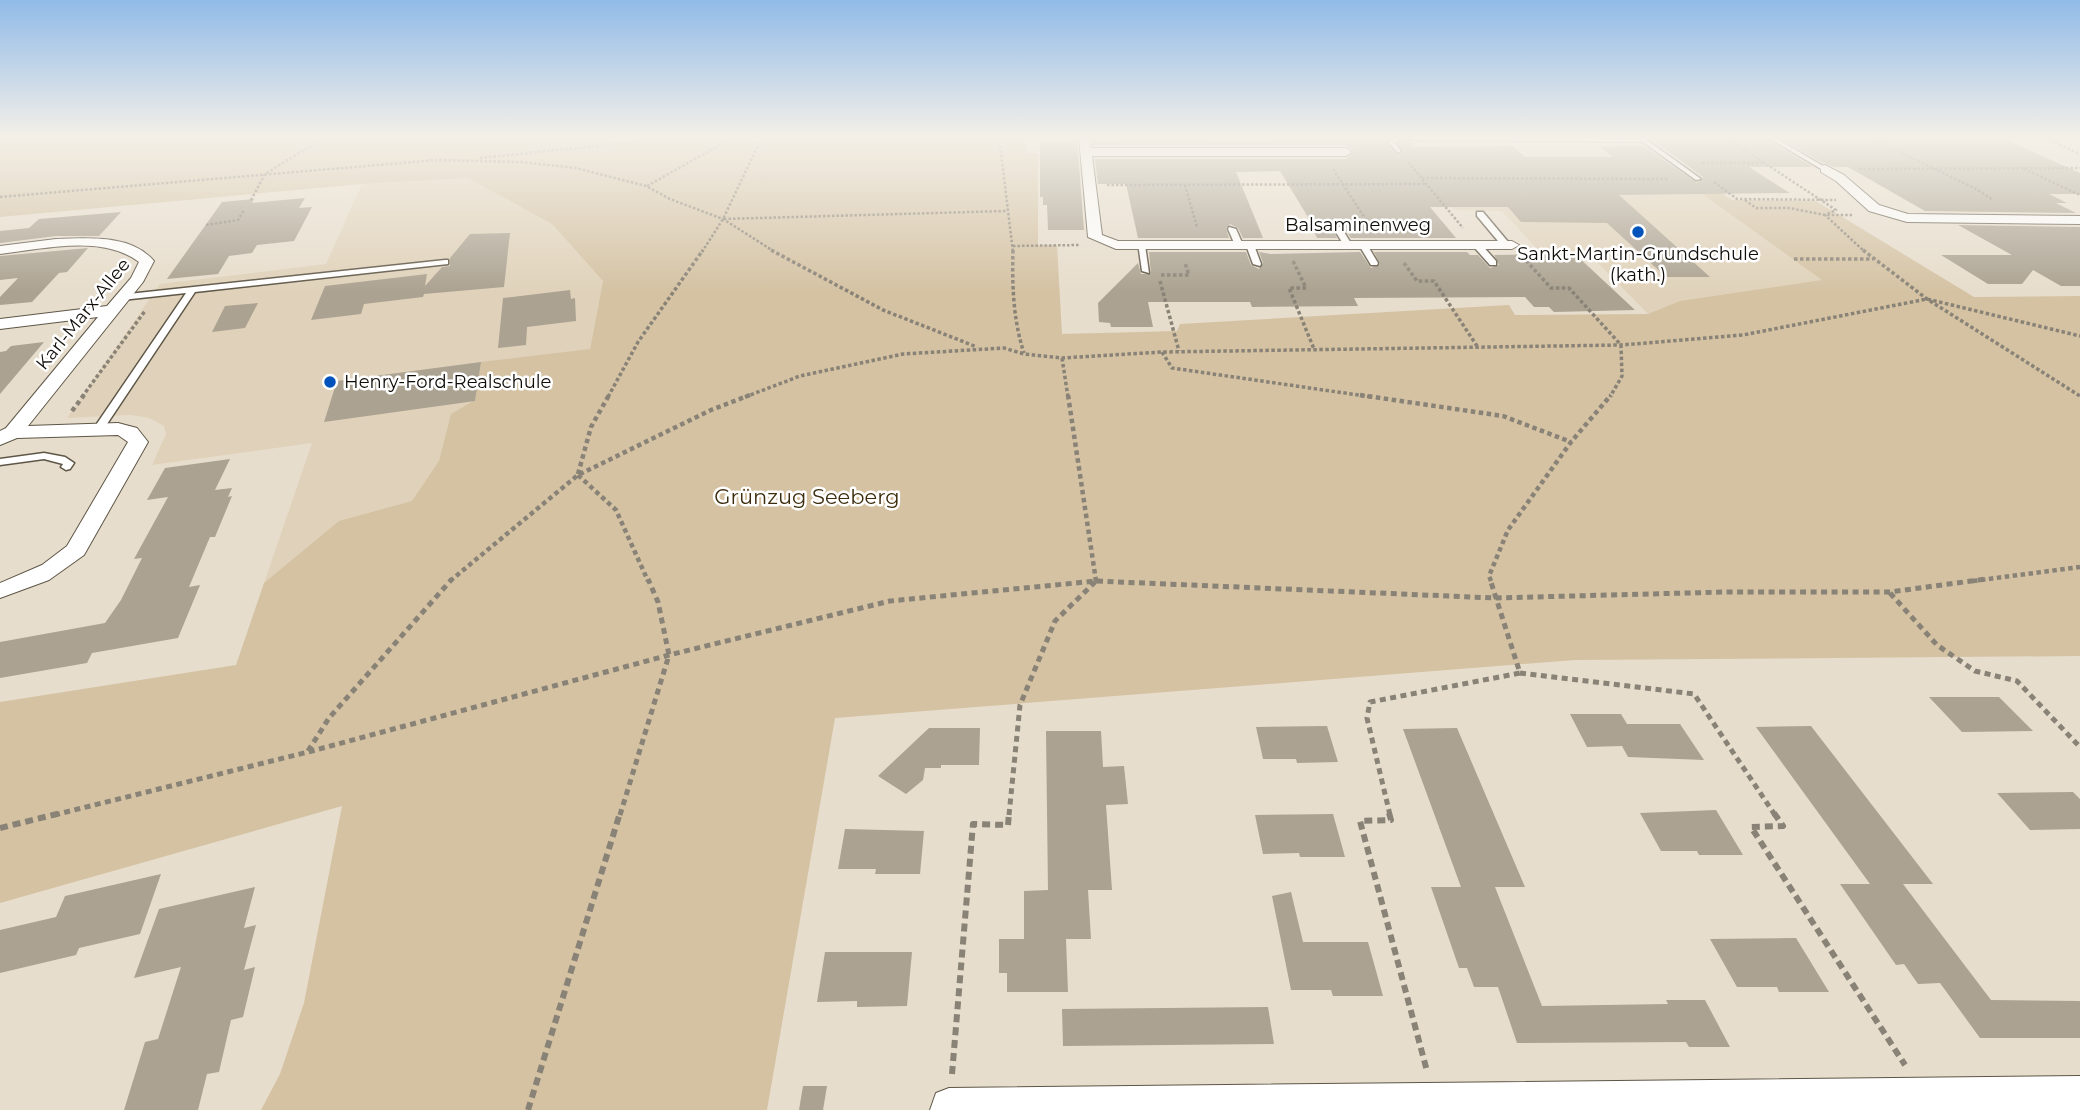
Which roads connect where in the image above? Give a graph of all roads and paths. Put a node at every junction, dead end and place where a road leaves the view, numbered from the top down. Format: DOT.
graph roads {
  1 [pos="94,189"];
  2 [pos="257,189"];
  3 [pos="651,189"];
  4 [pos="737,189"];
  5 [pos="1004,189"];
  6 [pos="1089,189"];
  7 [pos="1186,189"];
  8 [pos="1346,189"];
  9 [pos="1431,189"];
  10 [pos="1723,189"];
  11 [pos="1803,189"];
  12 [pos="1851,189"];
  13 [pos="1974,189"];
  14 [pos="0,197"];
  15 [pos="1744,199"];
  16 [pos="251,200"];
  17 [pos="1820,200"];
  18 [pos="1863,201"];
  19 [pos="244,210"];
  20 [pos="1006,211"];
  21 [pos="1480,214"];
  22 [pos="1886,214"];
  23 [pos="1825,215"];
  24 [pos="723,219"];
  25 [pos="2032,220"];
  26 [pos="2080,220"];
  27 [pos="206,225"];
  28 [pos="1232,229"];
  29 [pos="1338,229"];
  30 [pos="1115,245"];
  31 [pos="1141,245"];
  32 [pos="1180,245"];
  33 [pos="1203,245"];
  34 [pos="1244,245"];
  35 [pos="1285,245"];
  36 [pos="1356,245"];
  37 [pos="1387,245"];
  38 [pos="1477,245"];
  39 [pos="1509,245"];
  40 [pos="1013,246"];
  41 [pos="1,251"];
  42 [pos="1794,259"];
  43 [pos="1873,260"];
  44 [pos="445,262"];
  45 [pos="1374,263"];
  46 [pos="1493,263"];
  47 [pos="1258,264"];
  48 [pos="1146,271"];
  49 [pos="192,290"];
  50 [pos="158,293"];
  51 [pos="122,297"];
  52 [pos="1927,299"];
  53 [pos="110,311"];
  54 [pos="0,324"];
  55 [pos="2080,336"];
  56 [pos="1621,345"];
  57 [pos="1477,347"];
  58 [pos="978,348"];
  59 [pos="1314,349"];
  60 [pos="1179,351"];
  61 [pos="1162,352"];
  62 [pos="1024,354"];
  63 [pos="1062,358"];
  64 [pos="2080,396"];
  65 [pos="99,428"];
  66 [pos="58,429"];
  67 [pos="7,435"];
  68 [pos="1571,442"];
  69 [pos="0,462"];
  70 [pos="66,467"];
  71 [pos="578,475"];
  72 [pos="2080,567"];
  73 [pos="1096,581"];
  74 [pos="0,591"];
  75 [pos="1890,592"];
  76 [pos="1495,598"];
  77 [pos="668,655"];
  78 [pos="1520,673"];
  79 [pos="2080,747"];
  80 [pos="308,752"];
  81 [pos="0,828"];
  82 [pos="2080,1094"];
  83 [pos="1925,1095"];
  84 [pos="1434,1099"];
  85 [pos="949,1108"];
  86 [pos="528,1110"];
  1 -- 14 [label="path"];
  2 -- 16 [label="path"];
  3 -- 24 [label="path"];
  4 -- 24 [label="path"];
  5 -- 20 [label="path"];
  6 -- 30 [label="street"];
  7 -- 33 [label="path"];
  8 -- 37 [label="path"];
  9 -- 38 [label="path"];
  10 -- 15 [label="path"];
  11 -- 17 [label="path"];
  12 -- 18 [label="street"];
  13 -- 25 [label="path"];
  15 -- 17 [label="path"];
  15 -- 23 [label="path"];
  17 -- 18 [label="path"];
  17 -- 23 [label="path"];
  18 -- 22 [label="street"];
  19 -- 27 [label="path"];
  20 -- 24 [label="path"];
  20 -- 40 [label="path"];
  21 -- 39 [label="lane"];
  22 -- 23 [label="path"];
  22 -- 25 [label="street"];
  23 -- 43 [label="path"];
  24 -- 58 [label="path"];
  24 -- 71 [label="path"];
  25 -- 26 [label="street"];
  28 -- 34 [label="lane"];
  29 -- 36 [label="lane"];
  30 -- 31 [label="street, Balsaminenweg"];
  30 -- 40 [label="path"];
  31 -- 32 [label="street, Balsaminenweg"];
  31 -- 48 [label="lane"];
  32 -- 33 [label="street, Balsaminenweg"];
  32 -- 60 [label="path"];
  33 -- 34 [label="street, Balsaminenweg"];
  34 -- 35 [label="street, Balsaminenweg"];
  34 -- 47 [label="lane"];
  35 -- 36 [label="street, Balsaminenweg"];
  35 -- 59 [label="path"];
  36 -- 37 [label="street, Balsaminenweg"];
  36 -- 45 [label="lane"];
  37 -- 38 [label="street, Balsaminenweg"];
  37 -- 57 [label="path"];
  38 -- 39 [label="street, Balsaminenweg"];
  38 -- 46 [label="lane"];
  39 -- 56 [label="path"];
  40 -- 62 [label="path"];
  41 -- 51 [label="street, Karl-Marx-Allee"];
  42 -- 43 [label="path"];
  43 -- 52 [label="path"];
  44 -- 49 [label="lane"];
  49 -- 50 [label="lane"];
  49 -- 65 [label="lane"];
  50 -- 51 [label="lane"];
  50 -- 66 [label="path"];
  51 -- 53 [label="street, Karl-Marx-Allee"];
  52 -- 55 [label="path"];
  52 -- 56 [label="path"];
  52 -- 64 [label="path"];
  53 -- 54 [label="street"];
  53 -- 67 [label="street, Karl-Marx-Allee"];
  56 -- 57 [label="path"];
  56 -- 68 [label="path"];
  57 -- 59 [label="path"];
  58 -- 62 [label="path"];
  58 -- 71 [label="path"];
  59 -- 60 [label="path"];
  60 -- 61 [label="path"];
  61 -- 63 [label="path"];
  61 -- 68 [label="path"];
  62 -- 63 [label="path"];
  63 -- 73 [label="path"];
  65 -- 66 [label="street"];
  65 -- 74 [label="street"];
  66 -- 67 [label="street"];
  68 -- 76 [label="path"];
  69 -- 70 [label="lane"];
  71 -- 77 [label="path"];
  71 -- 80 [label="path"];
  72 -- 75 [label="path"];
  73 -- 76 [label="path"];
  73 -- 77 [label="path"];
  73 -- 85 [label="path"];
  75 -- 76 [label="path"];
  75 -- 79 [label="path"];
  76 -- 78 [label="path"];
  77 -- 80 [label="path"];
  77 -- 86 [label="path"];
  78 -- 83 [label="path"];
  78 -- 84 [label="path"];
  80 -- 81 [label="path"];
  82 -- 83 [label="street"];
  83 -- 84 [label="street"];
  84 -- 85 [label="street"];
}
